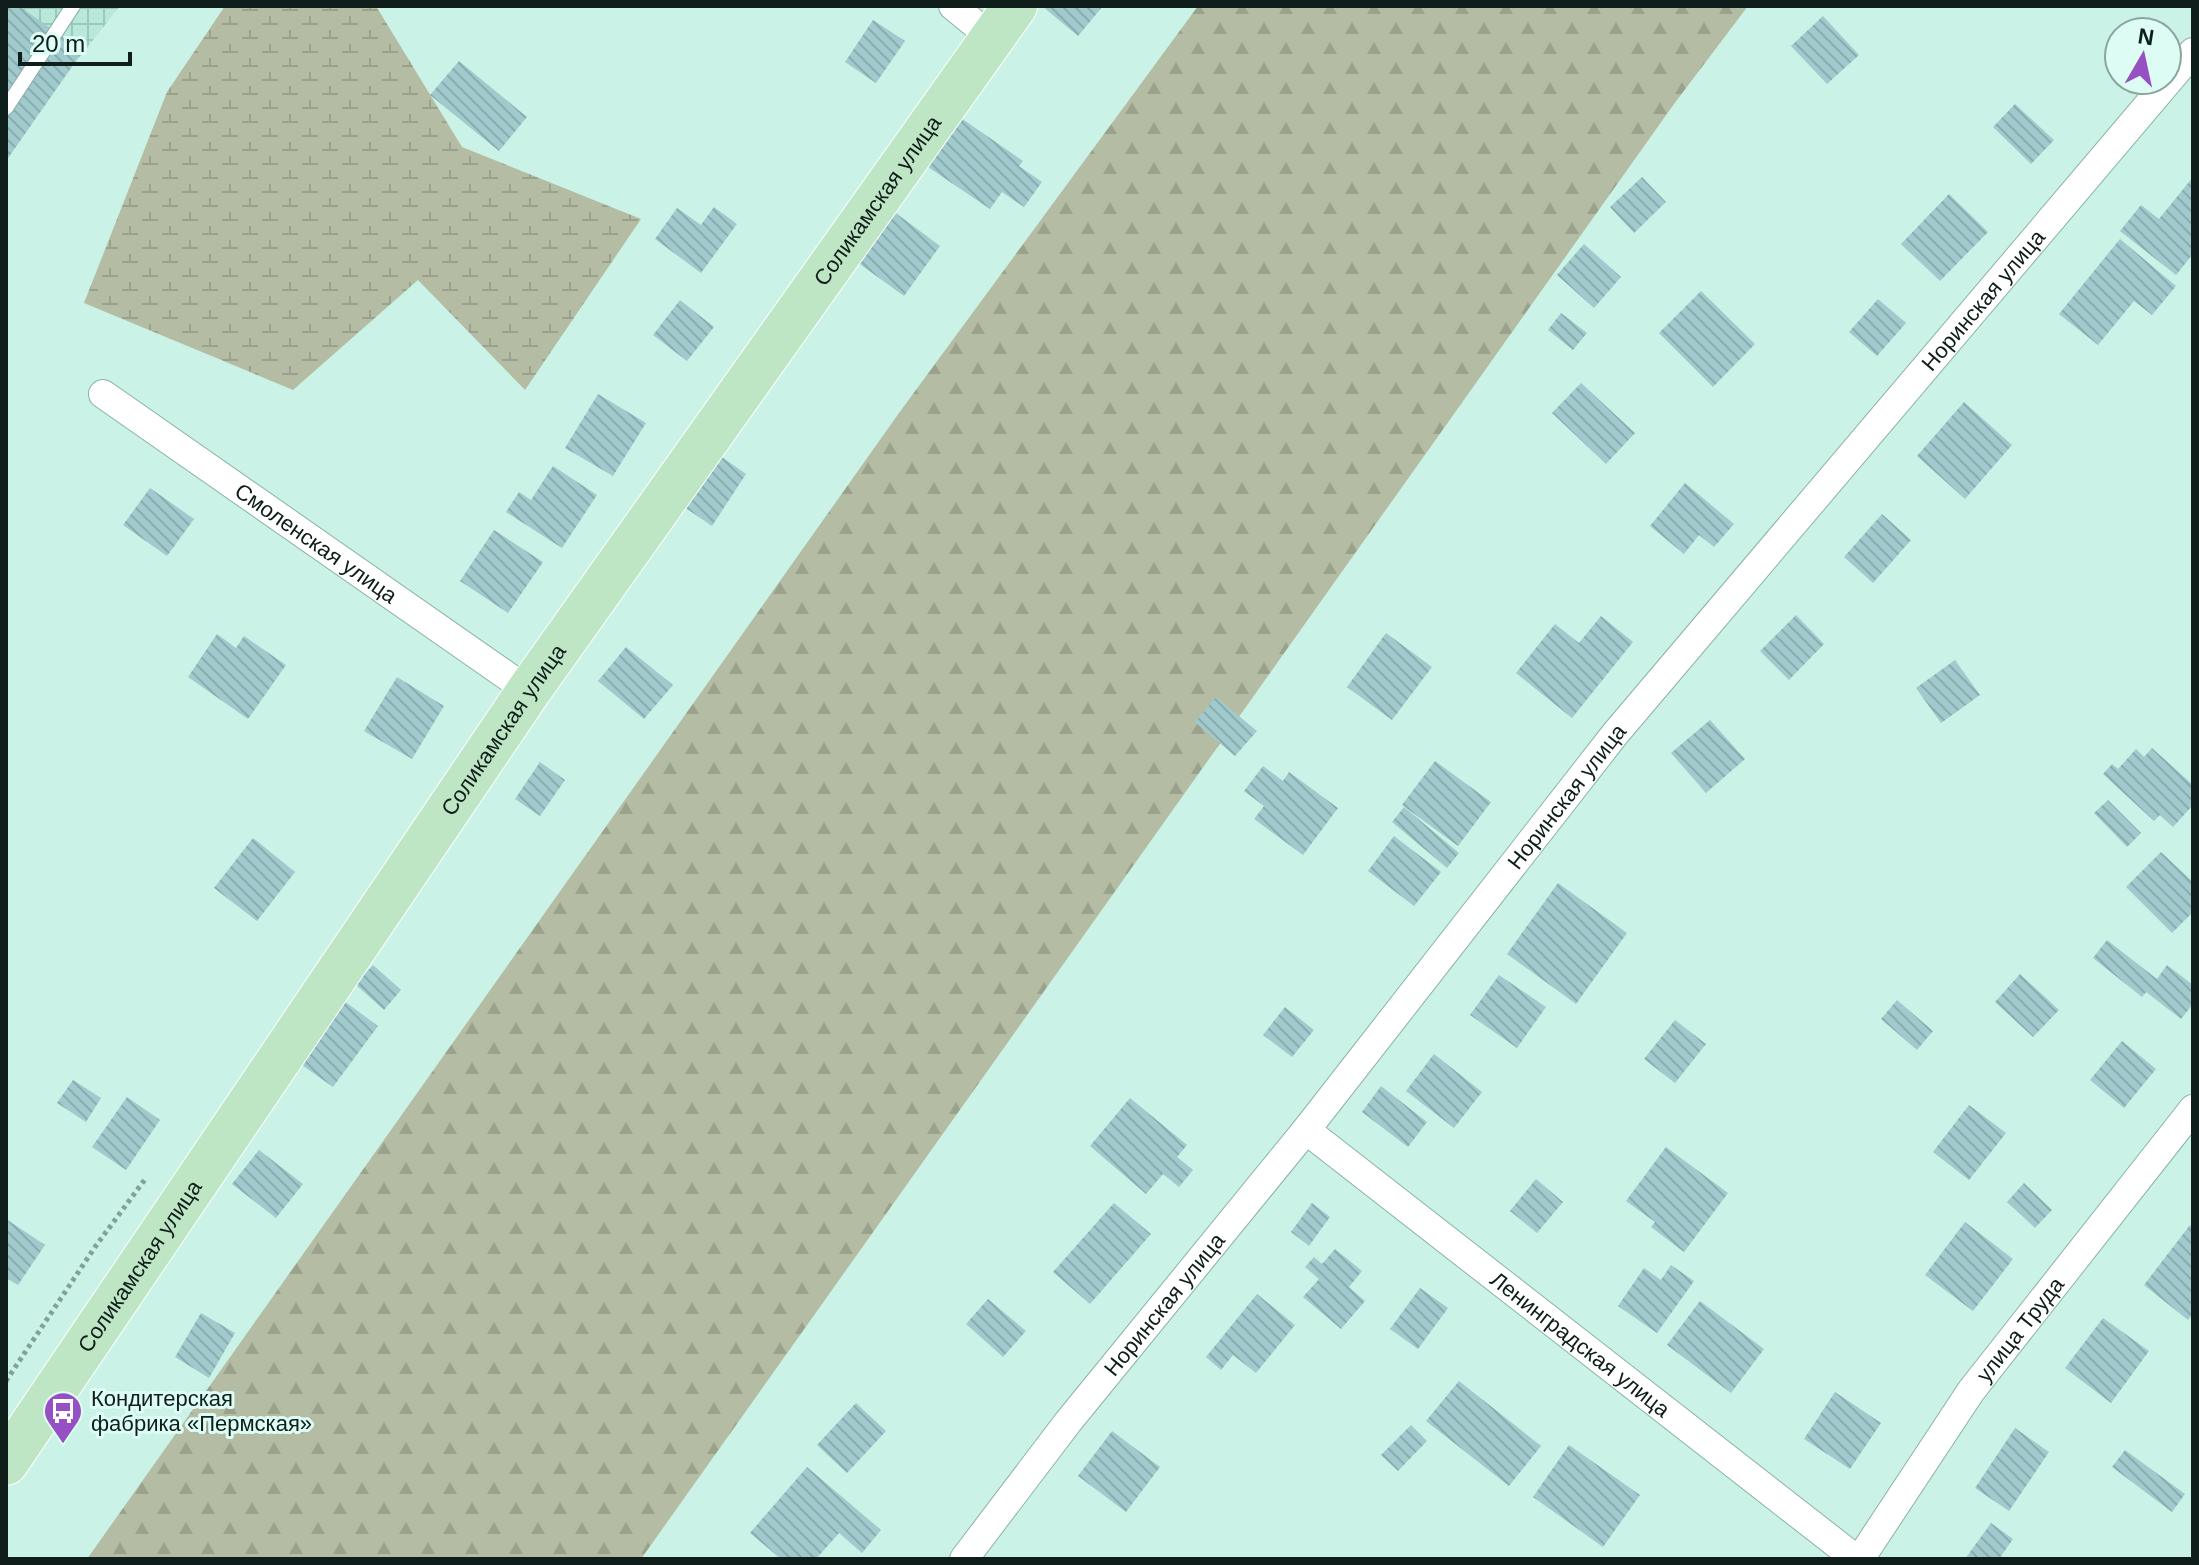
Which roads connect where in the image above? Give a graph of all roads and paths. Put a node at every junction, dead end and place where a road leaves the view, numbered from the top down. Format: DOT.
graph roads {
  1 [pos="73,6"];
  2 [pos="953,6"];
  3 [pos="1003,22"];
  4 [pos="2193,52"];
  5 [pos="6,108"];
  6 [pos="103,394"];
  7 [pos="530,689"];
  8 [pos="2193,1109"];
  9 [pos="1306,1130"];
  10 [pos="6,1463"];
  11 [pos="964,1559"];
  12 [pos="1858,1559"];
  1 -- 5 [label="lane"];
  2 -- 3 [label="street"];
  3 -- 7 [label="main road, Соликамская улица"];
  4 -- 9 [label="street, Норинская улица"];
  6 -- 7 [label="street, Смоленская улица"];
  7 -- 10 [label="main road, Соликамская улица"];
  8 -- 12 [label="street, улица Труда"];
  9 -- 11 [label="street, Норинская улица"];
  9 -- 12 [label="street, Ленинградская улица"];
}
